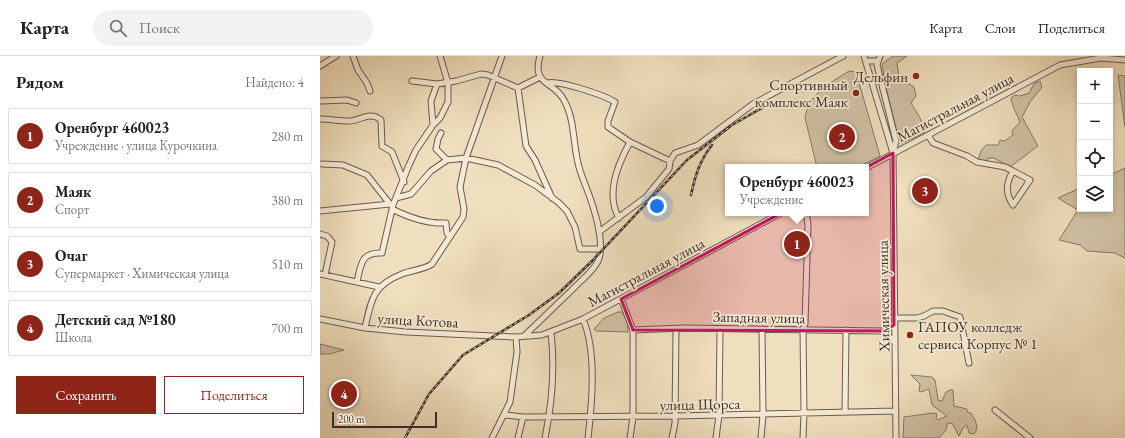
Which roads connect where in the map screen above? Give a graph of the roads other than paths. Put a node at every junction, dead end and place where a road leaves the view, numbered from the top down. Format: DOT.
graph roads {
  1 [pos="336,56"];
  2 [pos="353,56"];
  3 [pos="440,56"];
  4 [pos="502,56"];
  5 [pos="540,56"];
  6 [pos="843,56"];
  7 [pos="865,58"];
  8 [pos="879,58"];
  9 [pos="1125,60"];
  10 [pos="320,66"];
  11 [pos="540,77"];
  12 [pos="494,78"];
  13 [pos="412,81"];
  14 [pos="448,83"];
  15 [pos="547,83"];
  16 [pos="437,84"];
  17 [pos="518,88"];
  18 [pos="370,91"];
  19 [pos="320,101"];
  20 [pos="356,103"];
  21 [pos="320,119"];
  22 [pos="432,125"];
  23 [pos="441,134"];
  24 [pos="928,134"];
  25 [pos="630,142"];
  26 [pos="893,153"];
  27 [pos="466,158"];
  28 [pos="446,160"];
  29 [pos="670,161"];
  30 [pos="322,164"];
  31 [pos="869,166"];
  32 [pos="1013,171"];
  33 [pos="404,182"];
  34 [pos="396,198"];
  35 [pos="552,198"];
  36 [pos="392,206"];
  37 [pos="320,211"];
  38 [pos="775,216"];
  39 [pos="807,216"];
  40 [pos="619,218"];
  41 [pos="599,232"];
  42 [pos="320,234"];
  43 [pos="450,237"];
  44 [pos="600,249"];
  45 [pos="322,274"];
  46 [pos="357,282"];
  47 [pos="379,287"];
  48 [pos="620,299"];
  49 [pos="894,318"];
  50 [pos="320,319"];
  51 [pos="583,319"];
  52 [pos="894,325"];
  53 [pos="365,328"];
  54 [pos="720,329"];
  55 [pos="762,329"];
  56 [pos="633,330"];
  57 [pos="676,330"];
  58 [pos="803,330"];
  59 [pos="846,330"];
  60 [pos="884,331"];
  61 [pos="551,332"];
  62 [pos="524,336"];
  63 [pos="516,337"];
  64 [pos="895,343"];
  65 [pos="969,363"];
  66 [pos="995,410"];
  67 [pos="896,411"];
  68 [pos="845,412"];
  69 [pos="804,413"];
  70 [pos="505,415"];
  71 [pos="719,415"];
  72 [pos="763,415"];
  73 [pos="549,416"];
  74 [pos="591,416"];
  75 [pos="675,416"];
  76 [pos="523,417"];
  77 [pos="633,417"];
  78 [pos="492,438"];
  79 [pos="518,438"];
  80 [pos="545,438"];
  81 [pos="588,438"];
  82 [pos="630,438"];
  83 [pos="672,438"];
  84 [pos="716,438"];
  85 [pos="761,438"];
  86 [pos="803,438"];
  87 [pos="896,438"];
  88 [pos="1030,438"];
  1 -- 10 [label="street"];
  2 -- 18 [label="street"];
  3 -- 14 [label="street"];
  4 -- 12 [label="street"];
  5 -- 11 [label="street"];
  6 -- 29 [label="street"];
  7 -- 8 [label="street"];
  7 -- 26 [label="street, Химическая улица"];
  8 -- 26 [label="street, Химическая улица"];
  9 -- 24 [label="street, Магистральная улица"];
  11 -- 15 [label="street"];
  11 -- 17 [label="street"];
  12 -- 14 [label="street"];
  12 -- 17 [label="street"];
  12 -- 27 [label="street"];
  13 -- 16 [label="street"];
  14 -- 16 [label="street"];
  14 -- 22 [label="street"];
  15 -- 25 [label="street"];
  15 -- 41 [label="street"];
  16 -- 22 [label="street"];
  17 -- 35 [label="street"];
  19 -- 20 [label="street"];
  21 -- 33 [label="street"];
  22 -- 33 [label="street"];
  23 -- 28 [label="street"];
  24 -- 26 [label="street, Магистральная улица"];
  24 -- 32 [label="street"];
  25 -- 29 [label="street"];
  25 -- 40 [label="street"];
  26 -- 31 [label="street, Магистральная улица"];
  26 -- 49 [label="street, Химическая улица"];
  27 -- 28 [label="street"];
  27 -- 35 [label="street"];
  27 -- 43 [label="street"];
  28 -- 34 [label="street"];
  29 -- 40 [label="street"];
  30 -- 36 [label="street"];
  32 -- 32 [label="street"];
  33 -- 34 [label="street"];
  34 -- 36 [label="street"];
  35 -- 44 [label="street"];
  36 -- 37 [label="street"];
  36 -- 43 [label="street"];
  36 -- 46 [label="street"];
  38 -- 48 [label="street, Магистральная улица"];
  39 -- 58 [label="street"];
  40 -- 41 [label="street"];
  41 -- 44 [label="street"];
  42 -- 45 [label="street"];
  43 -- 47 [label="street"];
  44 -- 62 [label="street"];
  45 -- 46 [label="street"];
  46 -- 47 [label="street"];
  47 -- 53 [label="street"];
  48 -- 51 [label="street, Магистральная улица"];
  48 -- 56 [label="street"];
  49 -- 52 [label="street, Химическая улица"];
  49 -- 65 [label="street"];
  50 -- 53 [label="street, улица Котова"];
  51 -- 61 [label="street, Магистральная улица"];
  51 -- 74 [label="street"];
  52 -- 60 [label="street"];
  52 -- 64 [label="street, Химическая улица"];
  53 -- 63 [label="street, улица Котова"];
  54 -- 55 [label="street, Западная улица"];
  54 -- 57 [label="street, Западная улица"];
  54 -- 71 [label="street"];
  55 -- 58 [label="street, Западная улица"];
  55 -- 72 [label="street"];
  56 -- 57 [label="street, Западная улица"];
  56 -- 77 [label="street"];
  57 -- 75 [label="street"];
  58 -- 59 [label="street, Западная улица"];
  58 -- 69 [label="street"];
  59 -- 60 [label="street, Западная улица"];
  59 -- 68 [label="street"];
  60 -- 64 [label="street"];
  61 -- 62 [label="street, Магистральная улица"];
  61 -- 73 [label="street"];
  62 -- 63 [label="street, Магистральная улица"];
  63 -- 70 [label="street"];
  64 -- 67 [label="street, Химическая улица"];
  66 -- 88 [label="street"];
  67 -- 68 [label="street, улица Щорса"];
  67 -- 87 [label="street, Химическая улица"];
  68 -- 69 [label="street, улица Щорса"];
  69 -- 72 [label="street, улица Щорса"];
  69 -- 86 [label="street"];
  70 -- 76 [label="street, улица Щорса"];
  70 -- 78 [label="street"];
  71 -- 72 [label="street, улица Щорса"];
  71 -- 75 [label="street, улица Щорса"];
  71 -- 84 [label="street"];
  72 -- 85 [label="street"];
  73 -- 74 [label="street, улица Щорса"];
  73 -- 76 [label="street, улица Щорса"];
  73 -- 80 [label="street"];
  74 -- 77 [label="street, улица Щорса"];
  74 -- 81 [label="street"];
  75 -- 77 [label="street, улица Щорса"];
  75 -- 83 [label="street"];
  76 -- 79 [label="street"];
  77 -- 82 [label="street"];
}
